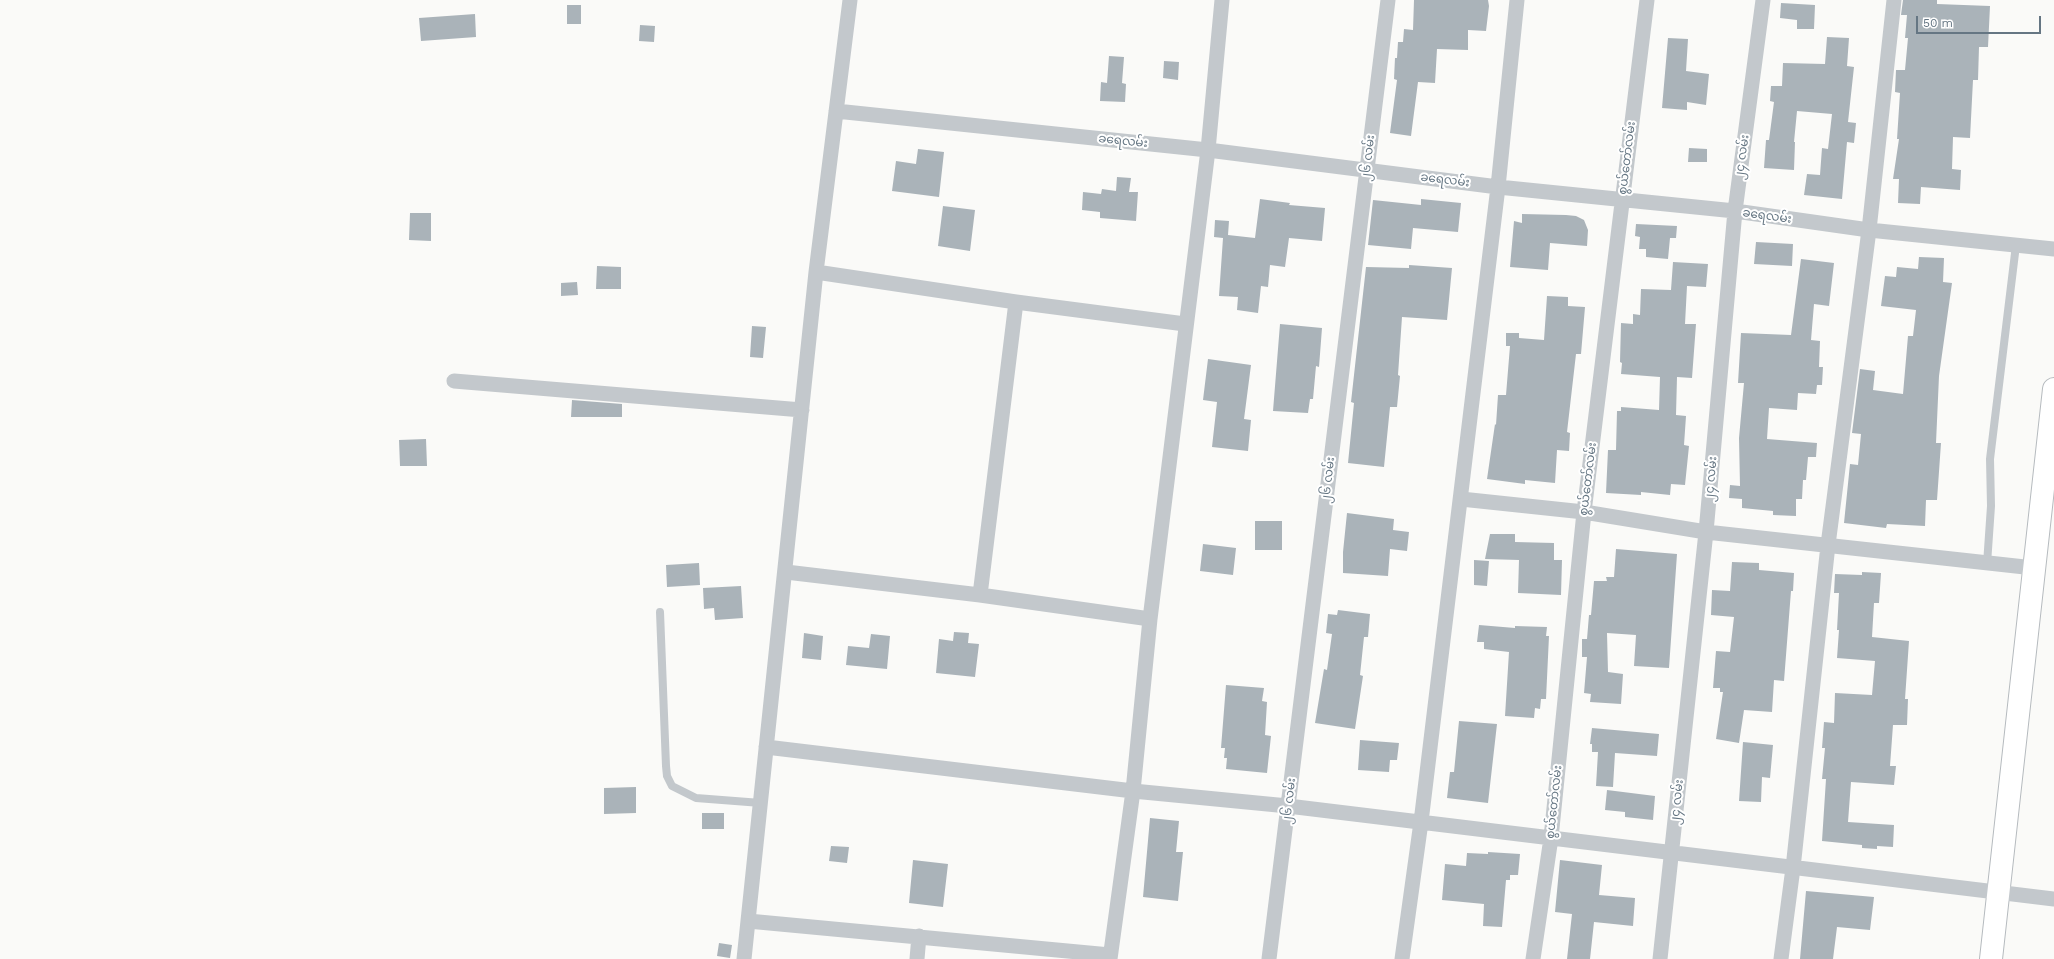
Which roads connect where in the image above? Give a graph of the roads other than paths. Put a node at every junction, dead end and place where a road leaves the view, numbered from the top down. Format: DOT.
graph roads {
  1 [pos="850,0"];
  2 [pos="1222,0"];
  3 [pos="1388,0"];
  4 [pos="1517,0"];
  5 [pos="1647,0"];
  6 [pos="1763,0"];
  7 [pos="1894,0"];
  8 [pos="836,111"];
  9 [pos="1208,150"];
  10 [pos="1366,171"];
  11 [pos="1498,187"];
  12 [pos="1622,199"];
  13 [pos="1735,211"];
  14 [pos="1869,230"];
  15 [pos="2016,245"];
  16 [pos="2054,249"];
  17 [pos="816,272"];
  18 [pos="1016,302"];
  19 [pos="1186,324"];
  20 [pos="454,381"];
  21 [pos="2054,389"];
  22 [pos="802,410"];
  23 [pos="1460,499"];
  24 [pos="1584,512"];
  25 [pos="1706,532"];
  26 [pos="1828,545"];
  27 [pos="1987,564"];
  28 [pos="2034,568"];
  29 [pos="786,572"];
  30 [pos="980,595"];
  31 [pos="660,612"];
  32 [pos="1150,619"];
  33 [pos="766,747"];
  34 [pos="1133,791"];
  35 [pos="761,803"];
  36 [pos="1288,806"];
  37 [pos="1422,822"];
  38 [pos="1551,838"];
  39 [pos="1672,852"];
  40 [pos="1793,868"];
  41 [pos="1997,892"];
  42 [pos="2054,899"];
  43 [pos="748,921"];
  44 [pos="919,936"];
  45 [pos="1110,957"];
  46 [pos="744,959"];
  47 [pos="917,959"];
  48 [pos="1269,959"];
  49 [pos="1402,959"];
  50 [pos="1533,959"];
  51 [pos="1660,959"];
  52 [pos="1781,959"];
  53 [pos="1991,959"];
  1 -- 8 [label="street"];
  2 -- 9 [label="street"];
  3 -- 10 [label="street, ၂၆ လမ်း"];
  4 -- 11 [label="street"];
  5 -- 12 [label="street, စွယ်တော်လမ်း"];
  6 -- 13 [label="street, ၂၄ လမ်း"];
  7 -- 14 [label="street"];
  8 -- 9 [label="street, ခရေလမ်း"];
  8 -- 17 [label="street"];
  9 -- 10 [label="street, ခရေလမ်း"];
  9 -- 19 [label="street"];
  10 -- 11 [label="street, ခရေလမ်း"];
  10 -- 36 [label="street, ၂၆ လမ်း"];
  11 -- 12 [label="street, ခရေလမ်း"];
  11 -- 23 [label="street"];
  12 -- 13 [label="street, ခရေလမ်း"];
  12 -- 24 [label="street, စွယ်တော်လမ်း"];
  13 -- 14 [label="street, ခရေလမ်း"];
  13 -- 25 [label="street, ၂၄ လမ်း"];
  14 -- 15 [label="street, ခရေလမ်း"];
  14 -- 26 [label="street"];
  15 -- 16 [label="street, ခရေလမ်း"];
  15 -- 27 [label="lane"];
  17 -- 18 [label="street"];
  17 -- 22 [label="street"];
  18 -- 19 [label="street"];
  18 -- 30 [label="street"];
  19 -- 32 [label="street"];
  20 -- 22 [label="street"];
  21 -- 28 [label="main road"];
  22 -- 29 [label="street"];
  23 -- 24 [label="street"];
  23 -- 37 [label="street"];
  24 -- 25 [label="street"];
  24 -- 38 [label="street, စွယ်တော်လမ်း"];
  25 -- 26 [label="street"];
  25 -- 39 [label="street, ၂၄ လမ်း"];
  26 -- 27 [label="street"];
  26 -- 40 [label="street"];
  27 -- 28 [label="street"];
  28 -- 41 [label="main road"];
  29 -- 30 [label="street"];
  29 -- 33 [label="street"];
  30 -- 32 [label="street"];
  31 -- 35 [label="lane"];
  32 -- 34 [label="street"];
  33 -- 34 [label="street"];
  33 -- 35 [label="street"];
  34 -- 36 [label="street"];
  34 -- 45 [label="street"];
  35 -- 43 [label="street"];
  36 -- 37 [label="street"];
  36 -- 48 [label="street, ၂၆ လမ်း"];
  37 -- 38 [label="street"];
  37 -- 49 [label="street"];
  38 -- 39 [label="street"];
  38 -- 50 [label="street, စွယ်တော်လမ်း"];
  39 -- 40 [label="street"];
  39 -- 51 [label="street, ၂၄ လမ်း"];
  40 -- 41 [label="street"];
  40 -- 52 [label="street"];
  41 -- 42 [label="street"];
  41 -- 53 [label="main road"];
  43 -- 44 [label="street"];
  43 -- 46 [label="street"];
  44 -- 45 [label="street"];
  44 -- 47 [label="street"];
}
